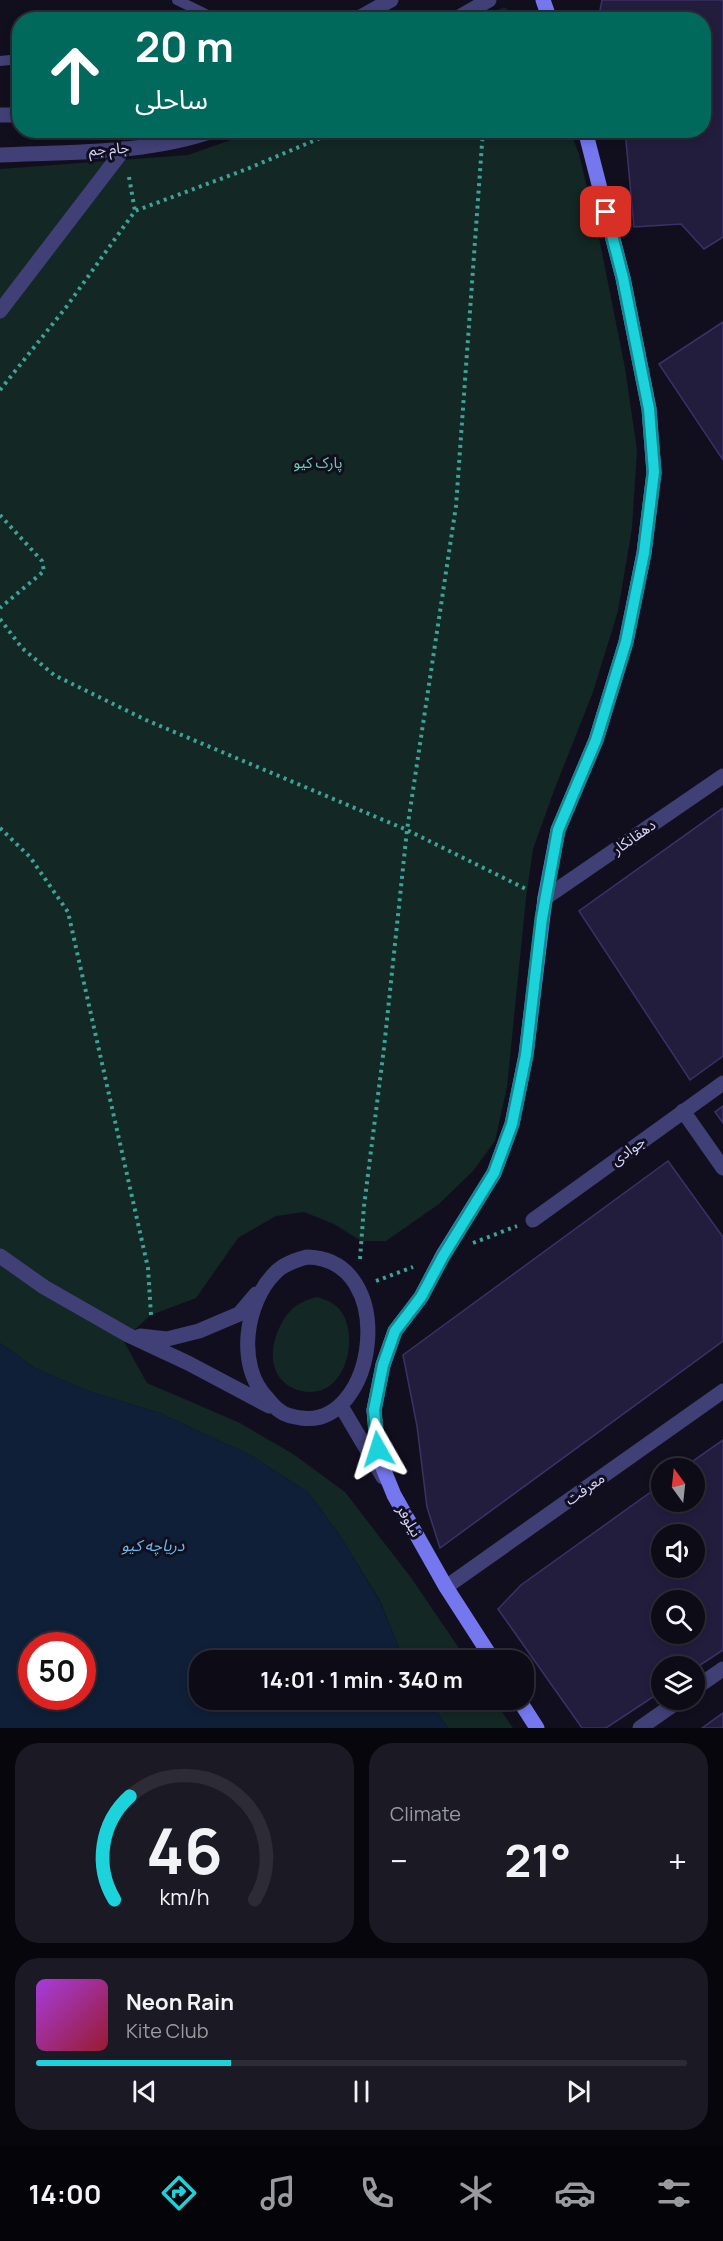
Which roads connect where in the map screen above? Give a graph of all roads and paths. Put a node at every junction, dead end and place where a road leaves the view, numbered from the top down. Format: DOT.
graph roads {
  1 [pos="177,0"];
  2 [pos="391,0"];
  3 [pos="489,0"];
  4 [pos="202,12"];
  5 [pos="369,12"];
  6 [pos="468,12"];
  7 [pos="193,138"];
  8 [pos="320,138"];
  9 [pos="482,138"];
  10 [pos="587,138"];
  11 [pos="124,149"];
  12 [pos="0,155"];
  13 [pos="135,211"];
  14 [pos="0,311"];
  15 [pos="0,390"];
  16 [pos="0,515"];
  17 [pos="0,608"];
  18 [pos="0,619"];
  19 [pos="723,776"];
  20 [pos="0,828"];
  21 [pos="407,830"];
  22 [pos="545,898"];
  23 [pos="723,1083"];
  24 [pos="683,1111"];
  25 [pos="723,1168"];
  26 [pos="533,1220"];
  27 [pos="0,1256"];
  28 [pos="276,1271"];
  29 [pos="359,1288"];
  30 [pos="161,1318"];
  31 [pos="128,1335"];
  32 [pos="723,1391"];
  33 [pos="341,1406"];
  34 [pos="282,1413"];
  35 [pos="394,1495"];
  36 [pos="446,1587"];
  37 [pos="487,1650"];
  38 [pos="723,1669"];
  39 [pos="705,1681"];
  40 [pos="525,1710"];
  41 [pos="666,1710"];
  42 [pos="537,1728"];
  43 [pos="640,1728"];
  1 -- 4 [label="lane"];
  2 -- 5 [label="street"];
  3 -- 6 [label="street"];
  7 -- 11 [label="street, جام جم"];
  8 -- 13 [label="path"];
  9 -- 21 [label="path"];
  10 -- 22 [label="main road, نیلوفر"];
  11 -- 12 [label="street, جام جم"];
  11 -- 13 [label="path"];
  11 -- 14 [label="street"];
  13 -- 15 [label="path"];
  16 -- 17 [label="path"];
  18 -- 21 [label="path"];
  19 -- 22 [label="street, دهقانکار"];
  20 -- 30 [label="path"];
  21 -- 22 [label="path"];
  21 -- 29 [label="path"];
  22 -- 35 [label="main road, نیلوفر"];
  23 -- 24 [label="street, جوادی"];
  24 -- 25 [label="street"];
  24 -- 26 [label="street, جوادی"];
  27 -- 31 [label="street"];
  28 -- 29 [label="street"];
  28 -- 31 [label="street"];
  28 -- 34 [label="street"];
  29 -- 33 [label="street"];
  31 -- 34 [label="street"];
  32 -- 36 [label="street, معرفت"];
  33 -- 34 [label="street"];
  33 -- 35 [label="street"];
  35 -- 36 [label="main road, نیلوفر"];
  36 -- 37 [label="main road, نیلوفر"];
  38 -- 39 [label="street"];
  40 -- 42 [label="main road"];
  41 -- 43 [label="street"];
}
